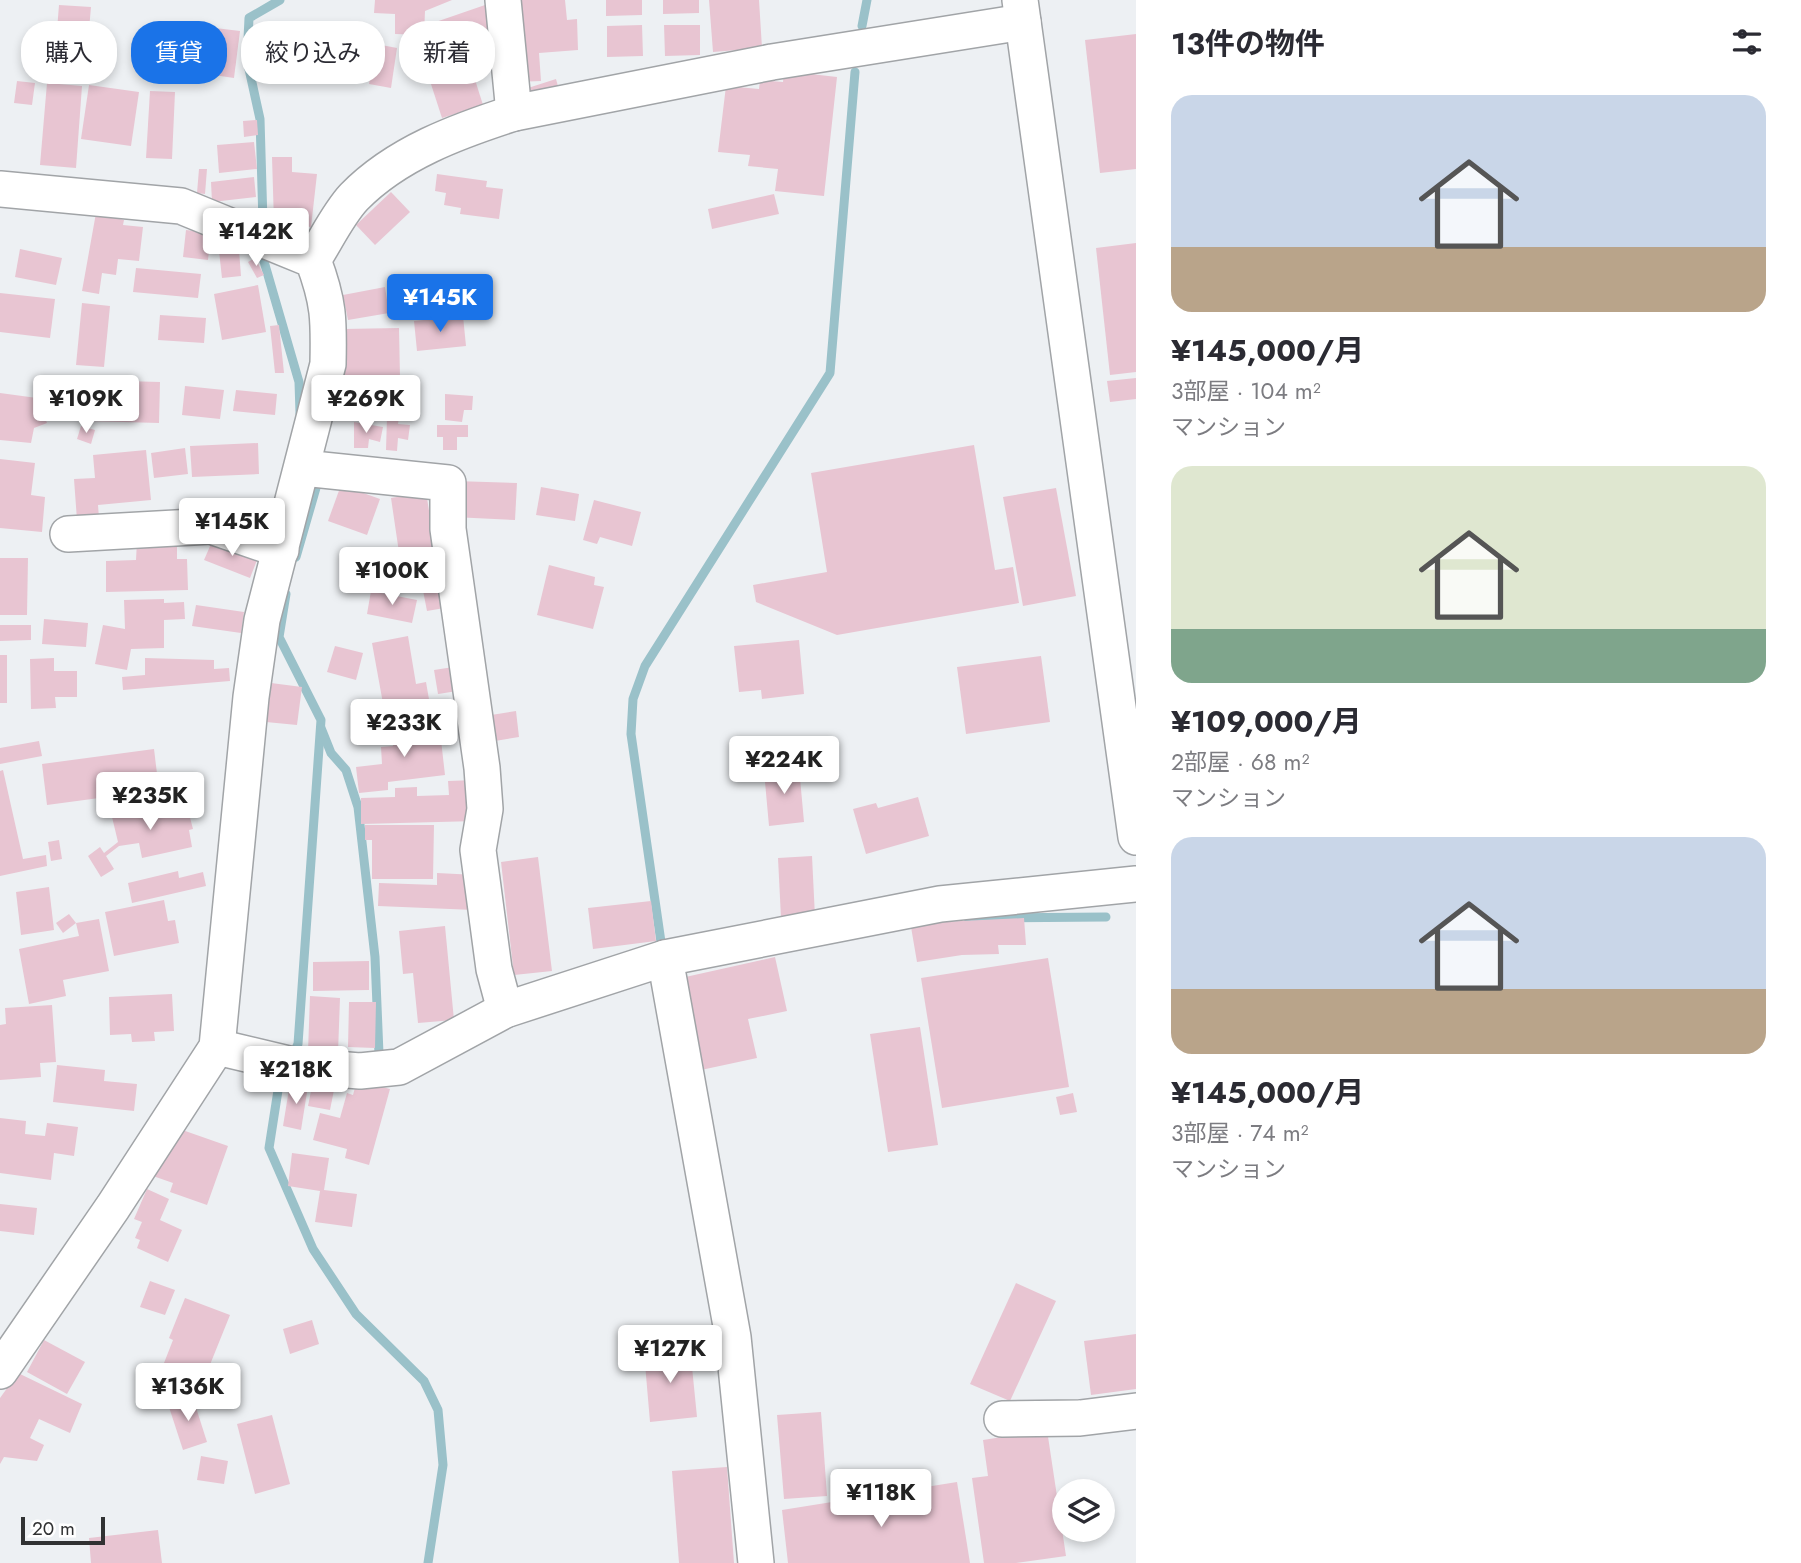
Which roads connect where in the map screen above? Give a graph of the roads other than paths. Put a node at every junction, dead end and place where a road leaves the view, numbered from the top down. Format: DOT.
graph roads {
  1 [pos="503,0"];
  2 [pos="1022,11"];
  3 [pos="514,113"];
  4 [pos="0,189"];
  5 [pos="313,260"];
  6 [pos="303,468"];
  7 [pos="68,534"];
  8 [pos="281,550"];
  9 [pos="1136,837"];
  10 [pos="1136,884"];
  11 [pos="665,958"];
  12 [pos="505,1010"];
  13 [pos="217,1047"];
  14 [pos="0,1371"];
  15 [pos="1136,1411"];
  16 [pos="1002,1419"];
  17 [pos="756,1563"];
  1 -- 3 [label="street"];
  2 -- 3 [label="street"];
  2 -- 9 [label="street"];
  3 -- 5 [label="street"];
  4 -- 5 [label="street"];
  5 -- 6 [label="street"];
  6 -- 8 [label="street"];
  6 -- 12 [label="street"];
  7 -- 8 [label="street"];
  8 -- 13 [label="street"];
  10 -- 11 [label="street"];
  11 -- 12 [label="street"];
  11 -- 17 [label="street"];
  12 -- 13 [label="street"];
  13 -- 14 [label="street"];
  15 -- 16 [label="street"];
}
